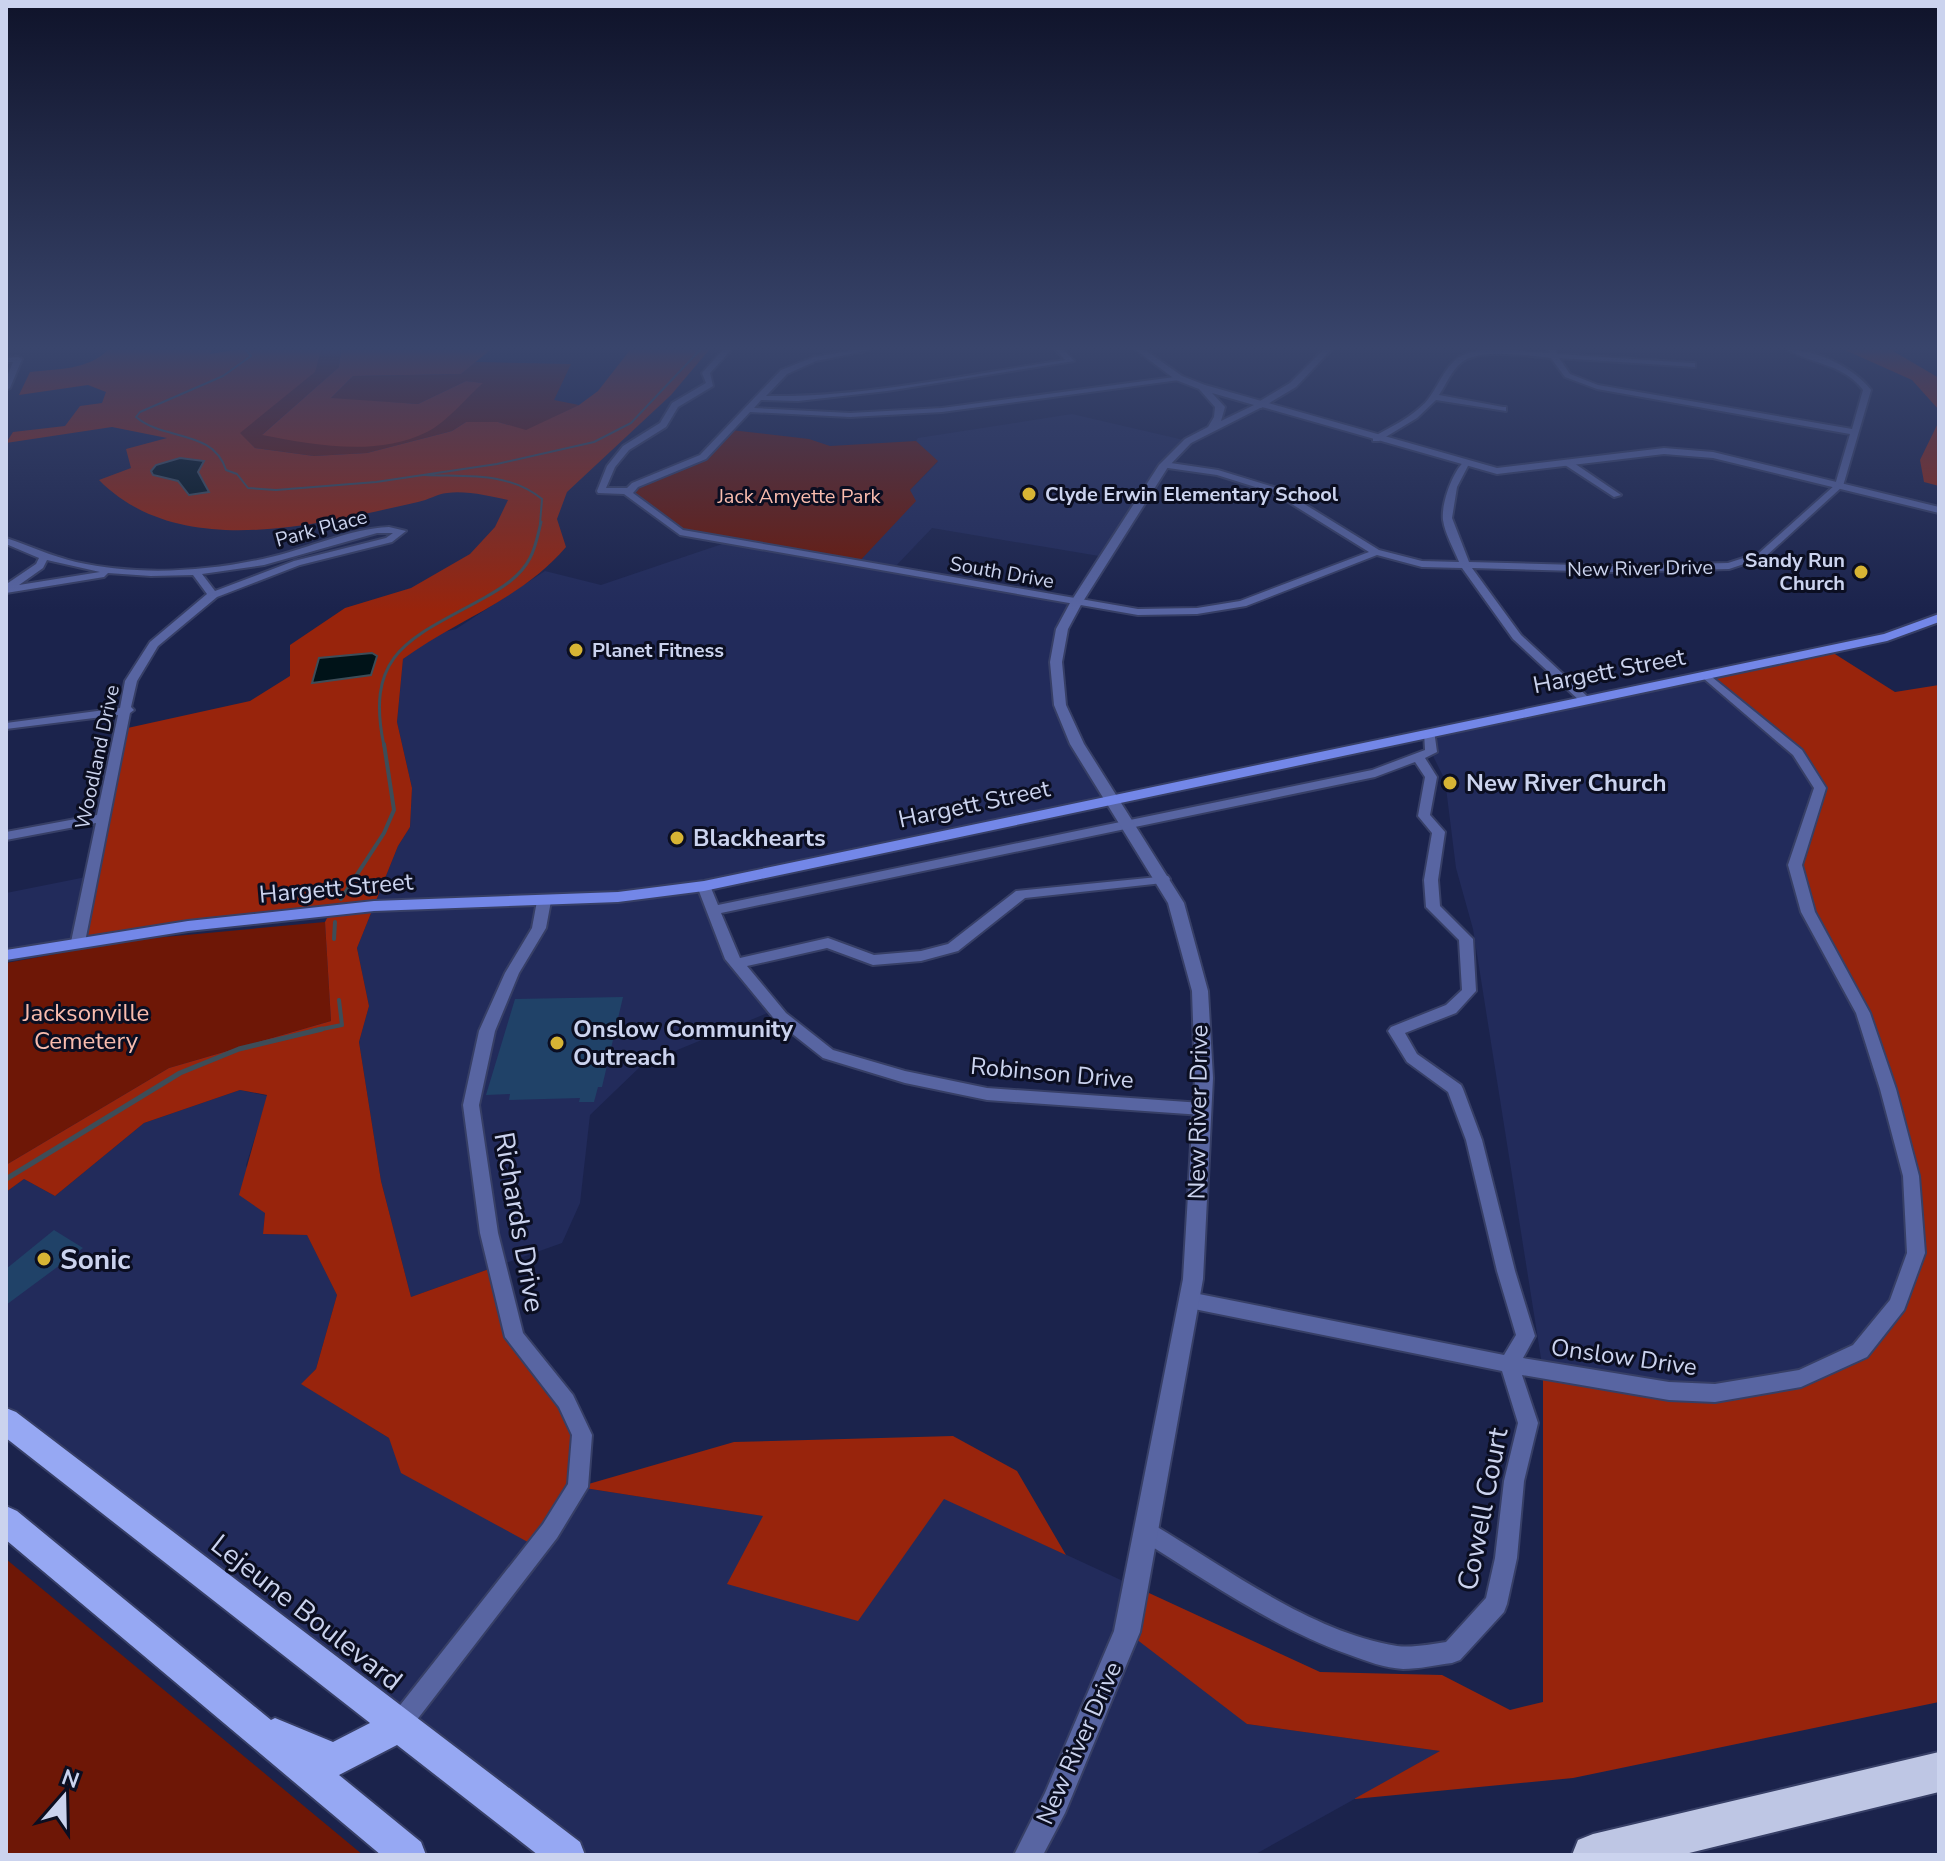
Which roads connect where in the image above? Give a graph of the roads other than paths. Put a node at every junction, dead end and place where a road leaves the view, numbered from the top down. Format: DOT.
graph roads {
  1 [pos="644,437"];
  2 [pos="723,437"];
  3 [pos="1196,437"];
  4 [pos="1368,437"];
  5 [pos="1380,437"];
  6 [pos="1853,437"];
  7 [pos="1376,439"];
  8 [pos="1568,463"];
  9 [pos="1465,464"];
  10 [pos="1164,465"];
  11 [pos="1839,486"];
  12 [pos="629,492"];
  13 [pos="1617,495"];
  14 [pos="1939,510"];
  15 [pos="6,541"];
  16 [pos="1376,552"];
  17 [pos="44,557"];
  18 [pos="1466,567"];
  19 [pos="196,572"];
  20 [pos="114,573"];
  21 [pos="6,589"];
  22 [pos="213,595"];
  23 [pos="1076,603"];
  24 [pos="1938,619"];
  25 [pos="1707,676"];
  26 [pos="1585,700"];
  27 [pos="128,710"];
  28 [pos="6,726"];
  29 [pos="1430,732"];
  30 [pos="1418,757"];
  31 [pos="1111,798"];
  32 [pos="103,818"];
  33 [pos="1128,824"];
  34 [pos="6,836"];
  35 [pos="1163,879"];
  36 [pos="704,886"];
  37 [pos="544,901"];
  38 [pos="713,910"];
  39 [pos="78,942"];
  40 [pos="6,955"];
  41 [pos="736,964"];
  42 [pos="1202,1109"];
  43 [pos="1189,1300"];
  44 [pos="1509,1364"];
  45 [pos="6,1421"];
  46 [pos="6,1521"];
  47 [pos="1147,1532"];
  48 [pos="398,1726"];
  49 [pos="257,1727"];
  50 [pos="1939,1772"];
  51 [pos="408,1855"];
  52 [pos="567,1855"];
  53 [pos="1028,1855"];
  54 [pos="1593,1855"];
  1 -- 12 [label="street, South Drive"];
  2 -- 12 [label="street"];
  3 -- 10 [label="street, New River Drive"];
  4 -- 7 [label="street"];
  5 -- 7 [label="street"];
  6 -- 11 [label="street"];
  7 -- 9 [label="street"];
  8 -- 9 [label="street"];
  8 -- 11 [label="street"];
  8 -- 13 [label="street"];
  9 -- 18 [label="street"];
  10 -- 16 [label="street, New River Drive"];
  10 -- 23 [label="street, New River Drive"];
  11 -- 14 [label="street"];
  11 -- 18 [label="street, New River Drive"];
  12 -- 23 [label="street, South Drive"];
  15 -- 17 [label="street"];
  16 -- 18 [label="street, New River Drive"];
  16 -- 23 [label="street, South Drive"];
  17 -- 20 [label="street"];
  17 -- 21 [label="street"];
  18 -- 26 [label="street"];
  19 -- 20 [label="street"];
  19 -- 22 [label="street"];
  19 -- 22 [label="street, Park Place"];
  20 -- 21 [label="street"];
  22 -- 27 [label="street, Woodland Drive"];
  23 -- 31 [label="street, New River Drive"];
  24 -- 25 [label="main road, Hargett Street"];
  25 -- 26 [label="main road, Hargett Street"];
  25 -- 44 [label="street, Onslow Drive"];
  26 -- 29 [label="main road, Hargett Street"];
  27 -- 28 [label="street"];
  27 -- 32 [label="street, Woodland Drive"];
  29 -- 30 [label="street"];
  29 -- 31 [label="main road, Hargett Street"];
  30 -- 33 [label="street"];
  30 -- 44 [label="street"];
  31 -- 33 [label="street, New River Drive"];
  31 -- 36 [label="main road, Hargett Street"];
  32 -- 34 [label="street"];
  32 -- 39 [label="street, Woodland Drive"];
  33 -- 35 [label="street, New River Drive"];
  33 -- 38 [label="street"];
  35 -- 41 [label="street"];
  35 -- 42 [label="street, New River Drive"];
  36 -- 37 [label="main road, Hargett Street"];
  36 -- 38 [label="street, Robinson Drive"];
  37 -- 39 [label="main road, Hargett Street"];
  37 -- 48 [label="street, Richards Drive"];
  38 -- 41 [label="street, Robinson Drive"];
  39 -- 40 [label="main road, Hargett Street"];
  41 -- 42 [label="street, Robinson Drive"];
  42 -- 43 [label="street, New River Drive"];
  43 -- 44 [label="street, Onslow Drive"];
  43 -- 47 [label="street, New River Drive"];
  44 -- 47 [label="street, Cowell Court"];
  45 -- 48 [label="main road, Lejeune Boulevard"];
  46 -- 49 [label="main road"];
  47 -- 53 [label="street, New River Drive"];
  48 -- 49 [label="main road"];
  48 -- 52 [label="main road, Lejeune Boulevard"];
  49 -- 51 [label="main road"];
  50 -- 54 [label="highway"];
}
